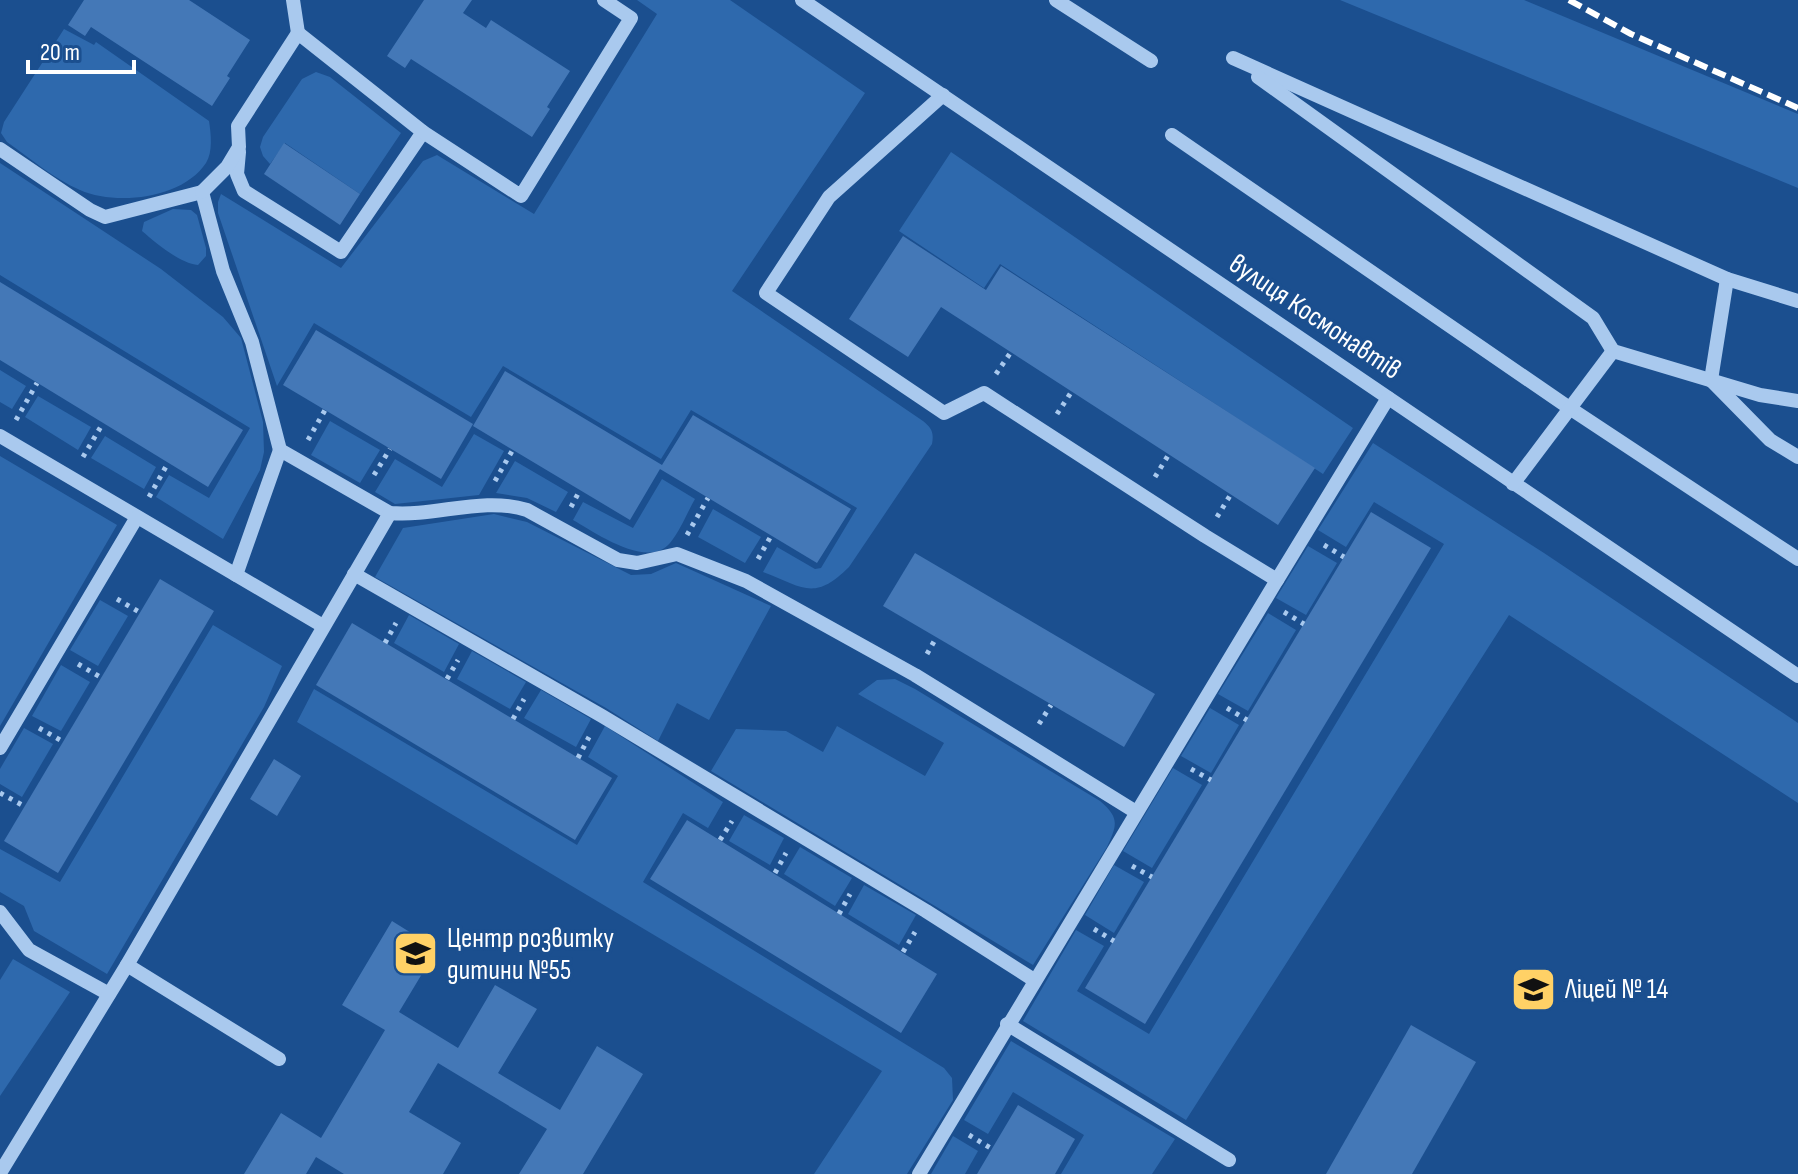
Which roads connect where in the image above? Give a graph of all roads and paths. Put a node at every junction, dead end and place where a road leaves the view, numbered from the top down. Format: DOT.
graph roads {
  1 [pos="293,0"];
  2 [pos="604,0"];
  3 [pos="802,0"];
  4 [pos="1056,0"];
  5 [pos="298,33"];
  6 [pos="1151,61"];
  7 [pos="943,95"];
  8 [pos="423,132"];
  9 [pos="1172,135"];
  10 [pos="239,147"];
  11 [pos="0,149"];
  12 [pos="202,192"];
  13 [pos="1727,279"];
  14 [pos="1798,301"];
  15 [pos="1613,351"];
  16 [pos="1711,380"];
  17 [pos="37,383"];
  18 [pos="1388,398"];
  19 [pos="1798,401"];
  20 [pos="1568,407"];
  21 [pos="325,410"];
  22 [pos="103,423"];
  23 [pos="2,437"];
  24 [pos="280,450"];
  25 [pos="1798,457"];
  26 [pos="296,459"];
  27 [pos="168,463"];
  28 [pos="71,478"];
  29 [pos="1513,484"];
  30 [pos="708,498"];
  31 [pos="390,513"];
  32 [pos="137,517"];
  33 [pos="677,554"];
  34 [pos="1798,559"];
  35 [pos="354,574"];
  36 [pos="236,575"];
  37 [pos="1277,580"];
  38 [pos="323,626"];
  39 [pos="1798,676"];
  40 [pos="0,748"];
  41 [pos="0,793"];
  42 [pos="24,806"];
  43 [pos="1136,812"];
  44 [pos="0,912"];
  45 [pos="127,965"];
  46 [pos="1034,980"];
  47 [pos="109,994"];
  48 [pos="1007,1024"];
  49 [pos="279,1059"];
  50 [pos="1229,1160"];
  51 [pos="0,1173"];
  52 [pos="919,1174"];
  1 -- 5 [label="street"];
  2 -- 8 [label="street"];
  3 -- 7 [label="street, вулиця Космонавтів"];
  4 -- 6 [label="street"];
  5 -- 8 [label="street"];
  5 -- 10 [label="street"];
  7 -- 18 [label="street, вулиця Космонавтів"];
  7 -- 37 [label="street"];
  8 -- 10 [label="street"];
  9 -- 20 [label="street"];
  10 -- 12 [label="street"];
  11 -- 12 [label="street"];
  12 -- 24 [label="street"];
  13 -- 14 [label="street"];
  13 -- 15 [label="street"];
  13 -- 16 [label="street"];
  15 -- 16 [label="street"];
  15 -- 20 [label="street"];
  16 -- 19 [label="street"];
  16 -- 25 [label="street"];
  17 -- 23 [label="path"];
  18 -- 29 [label="street, вулиця Космонавтів"];
  18 -- 37 [label="street"];
  20 -- 29 [label="street"];
  20 -- 34 [label="street"];
  21 -- 26 [label="path"];
  22 -- 28 [label="path"];
  23 -- 28 [label="street"];
  24 -- 26 [label="street"];
  24 -- 36 [label="street"];
  26 -- 31 [label="street"];
  27 -- 32 [label="path"];
  28 -- 32 [label="street"];
  29 -- 39 [label="street, вулиця Космонавтів"];
  30 -- 33 [label="path"];
  31 -- 33 [label="street"];
  31 -- 35 [label="street"];
  32 -- 36 [label="street"];
  32 -- 40 [label="street"];
  33 -- 43 [label="street"];
  35 -- 38 [label="street"];
  35 -- 46 [label="street"];
  36 -- 38 [label="street"];
  37 -- 43 [label="street"];
  38 -- 45 [label="street"];
  41 -- 42 [label="path"];
  43 -- 46 [label="street"];
  44 -- 47 [label="street"];
  45 -- 47 [label="street"];
  45 -- 49 [label="street"];
  46 -- 48 [label="street"];
  47 -- 51 [label="street"];
  48 -- 50 [label="street"];
  48 -- 52 [label="street"];
}
